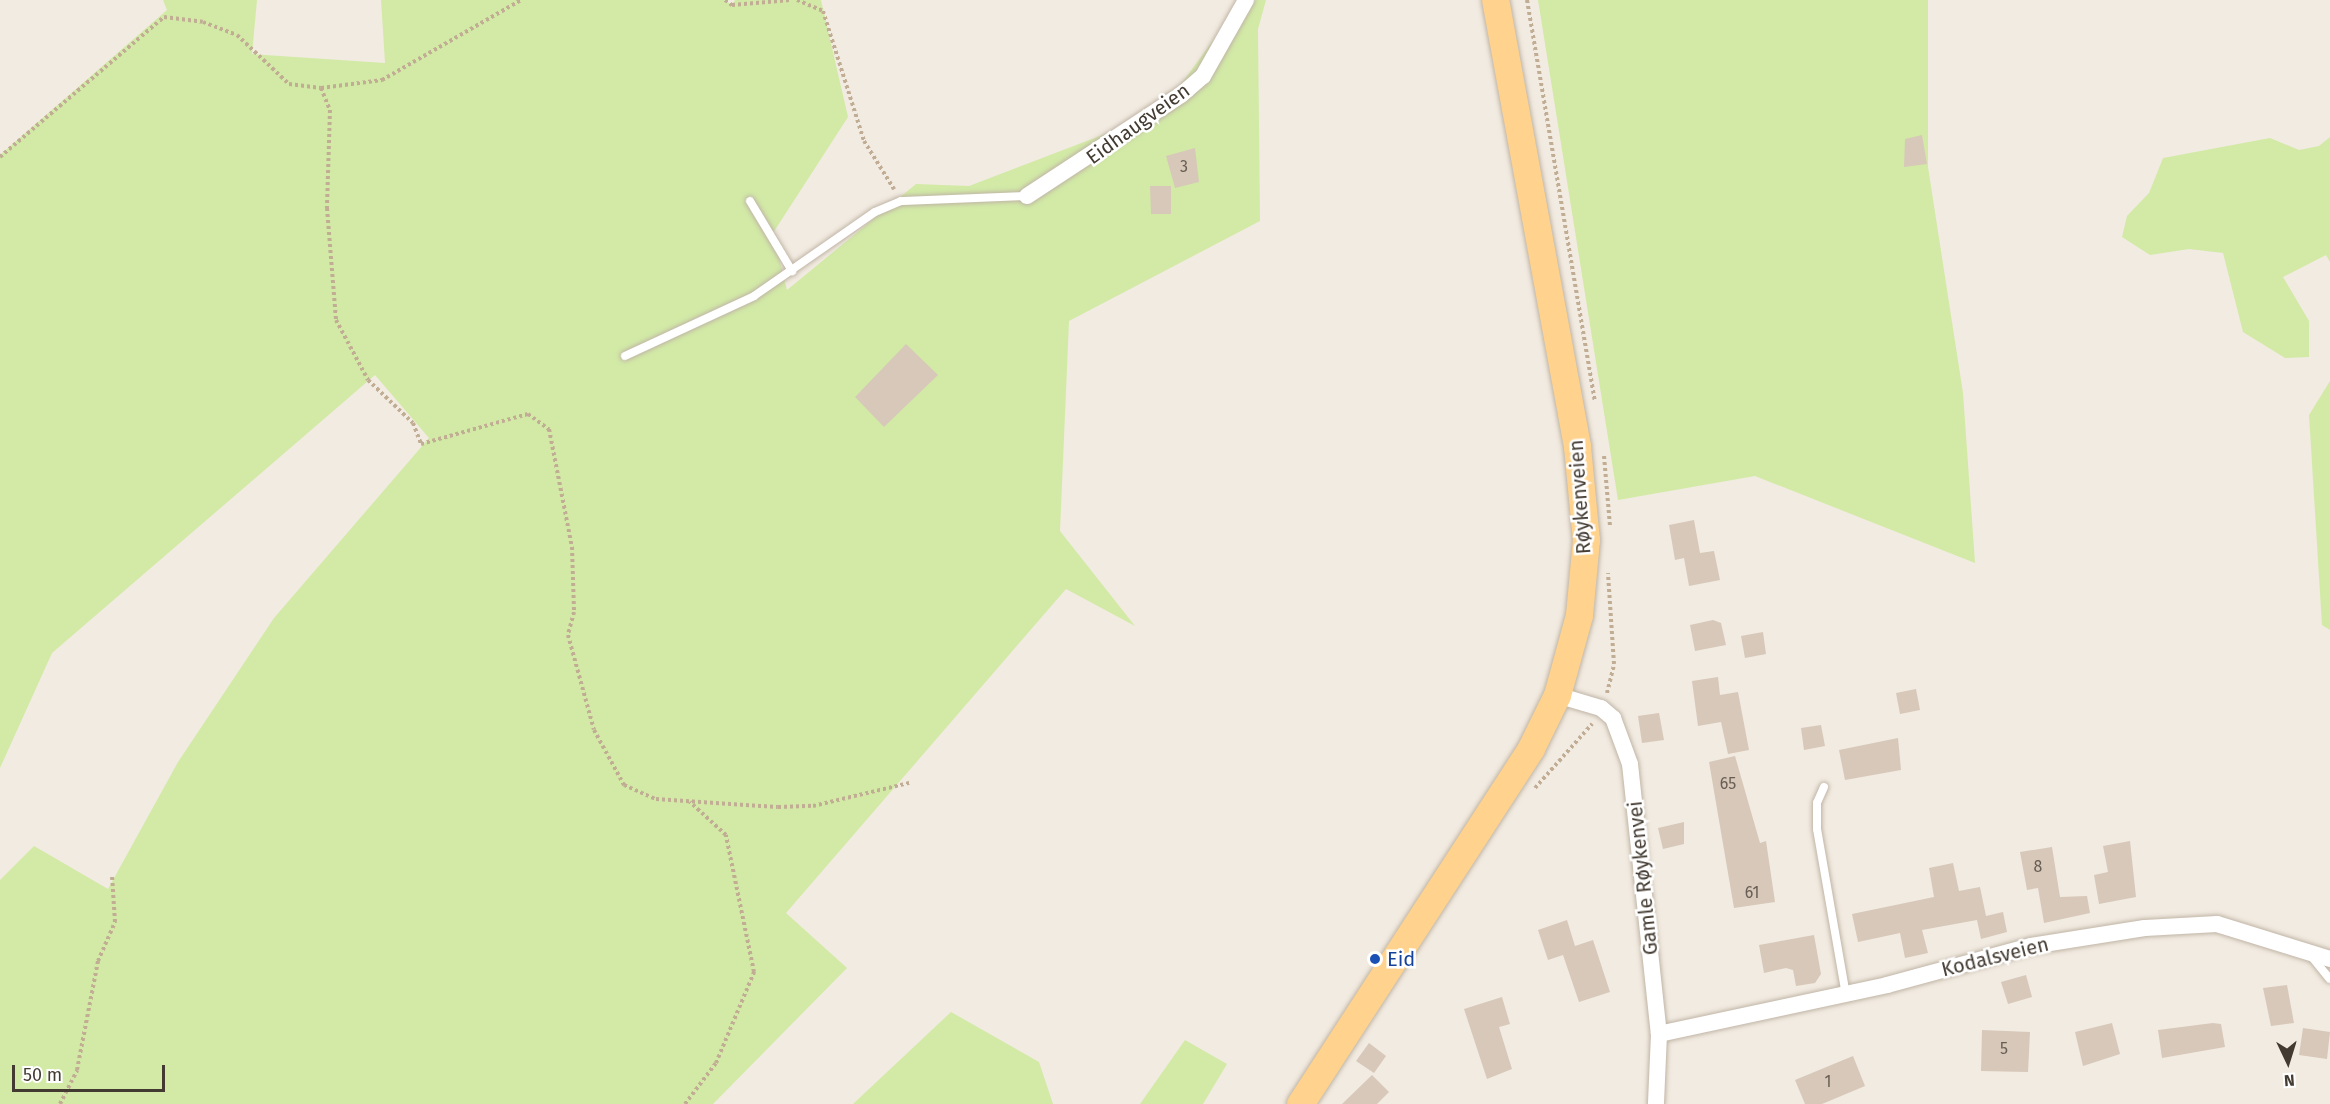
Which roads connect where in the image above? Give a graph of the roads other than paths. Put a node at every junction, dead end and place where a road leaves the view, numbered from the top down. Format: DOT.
graph roads {
  1 [pos="1246,0"];
  2 [pos="1496,0"];
  3 [pos="1027,196"];
  4 [pos="750,201"];
  5 [pos="792,271"];
  6 [pos="625,356"];
  7 [pos="1557,695"];
  8 [pos="1824,787"];
  9 [pos="2308,952"];
  10 [pos="2330,959"];
  11 [pos="2330,979"];
  12 [pos="1846,995"];
  13 [pos="1659,1034"];
  14 [pos="1299,1104"];
  15 [pos="1656,1104"];
  1 -- 3 [label="street, Eidhaugveien"];
  2 -- 7 [label="main road, Røykenveien"];
  3 -- 5 [label="lane"];
  4 -- 5 [label="lane"];
  5 -- 6 [label="lane"];
  7 -- 13 [label="street, Gamle Røykenvei"];
  7 -- 14 [label="main road, Røykenveien"];
  8 -- 12 [label="lane"];
  9 -- 10 [label="street, Kodalsveien"];
  9 -- 11 [label="lane"];
  9 -- 12 [label="street, Kodalsveien"];
  12 -- 13 [label="street, Kodalsveien"];
  13 -- 15 [label="street, Gamle Røykenvei"];
}
